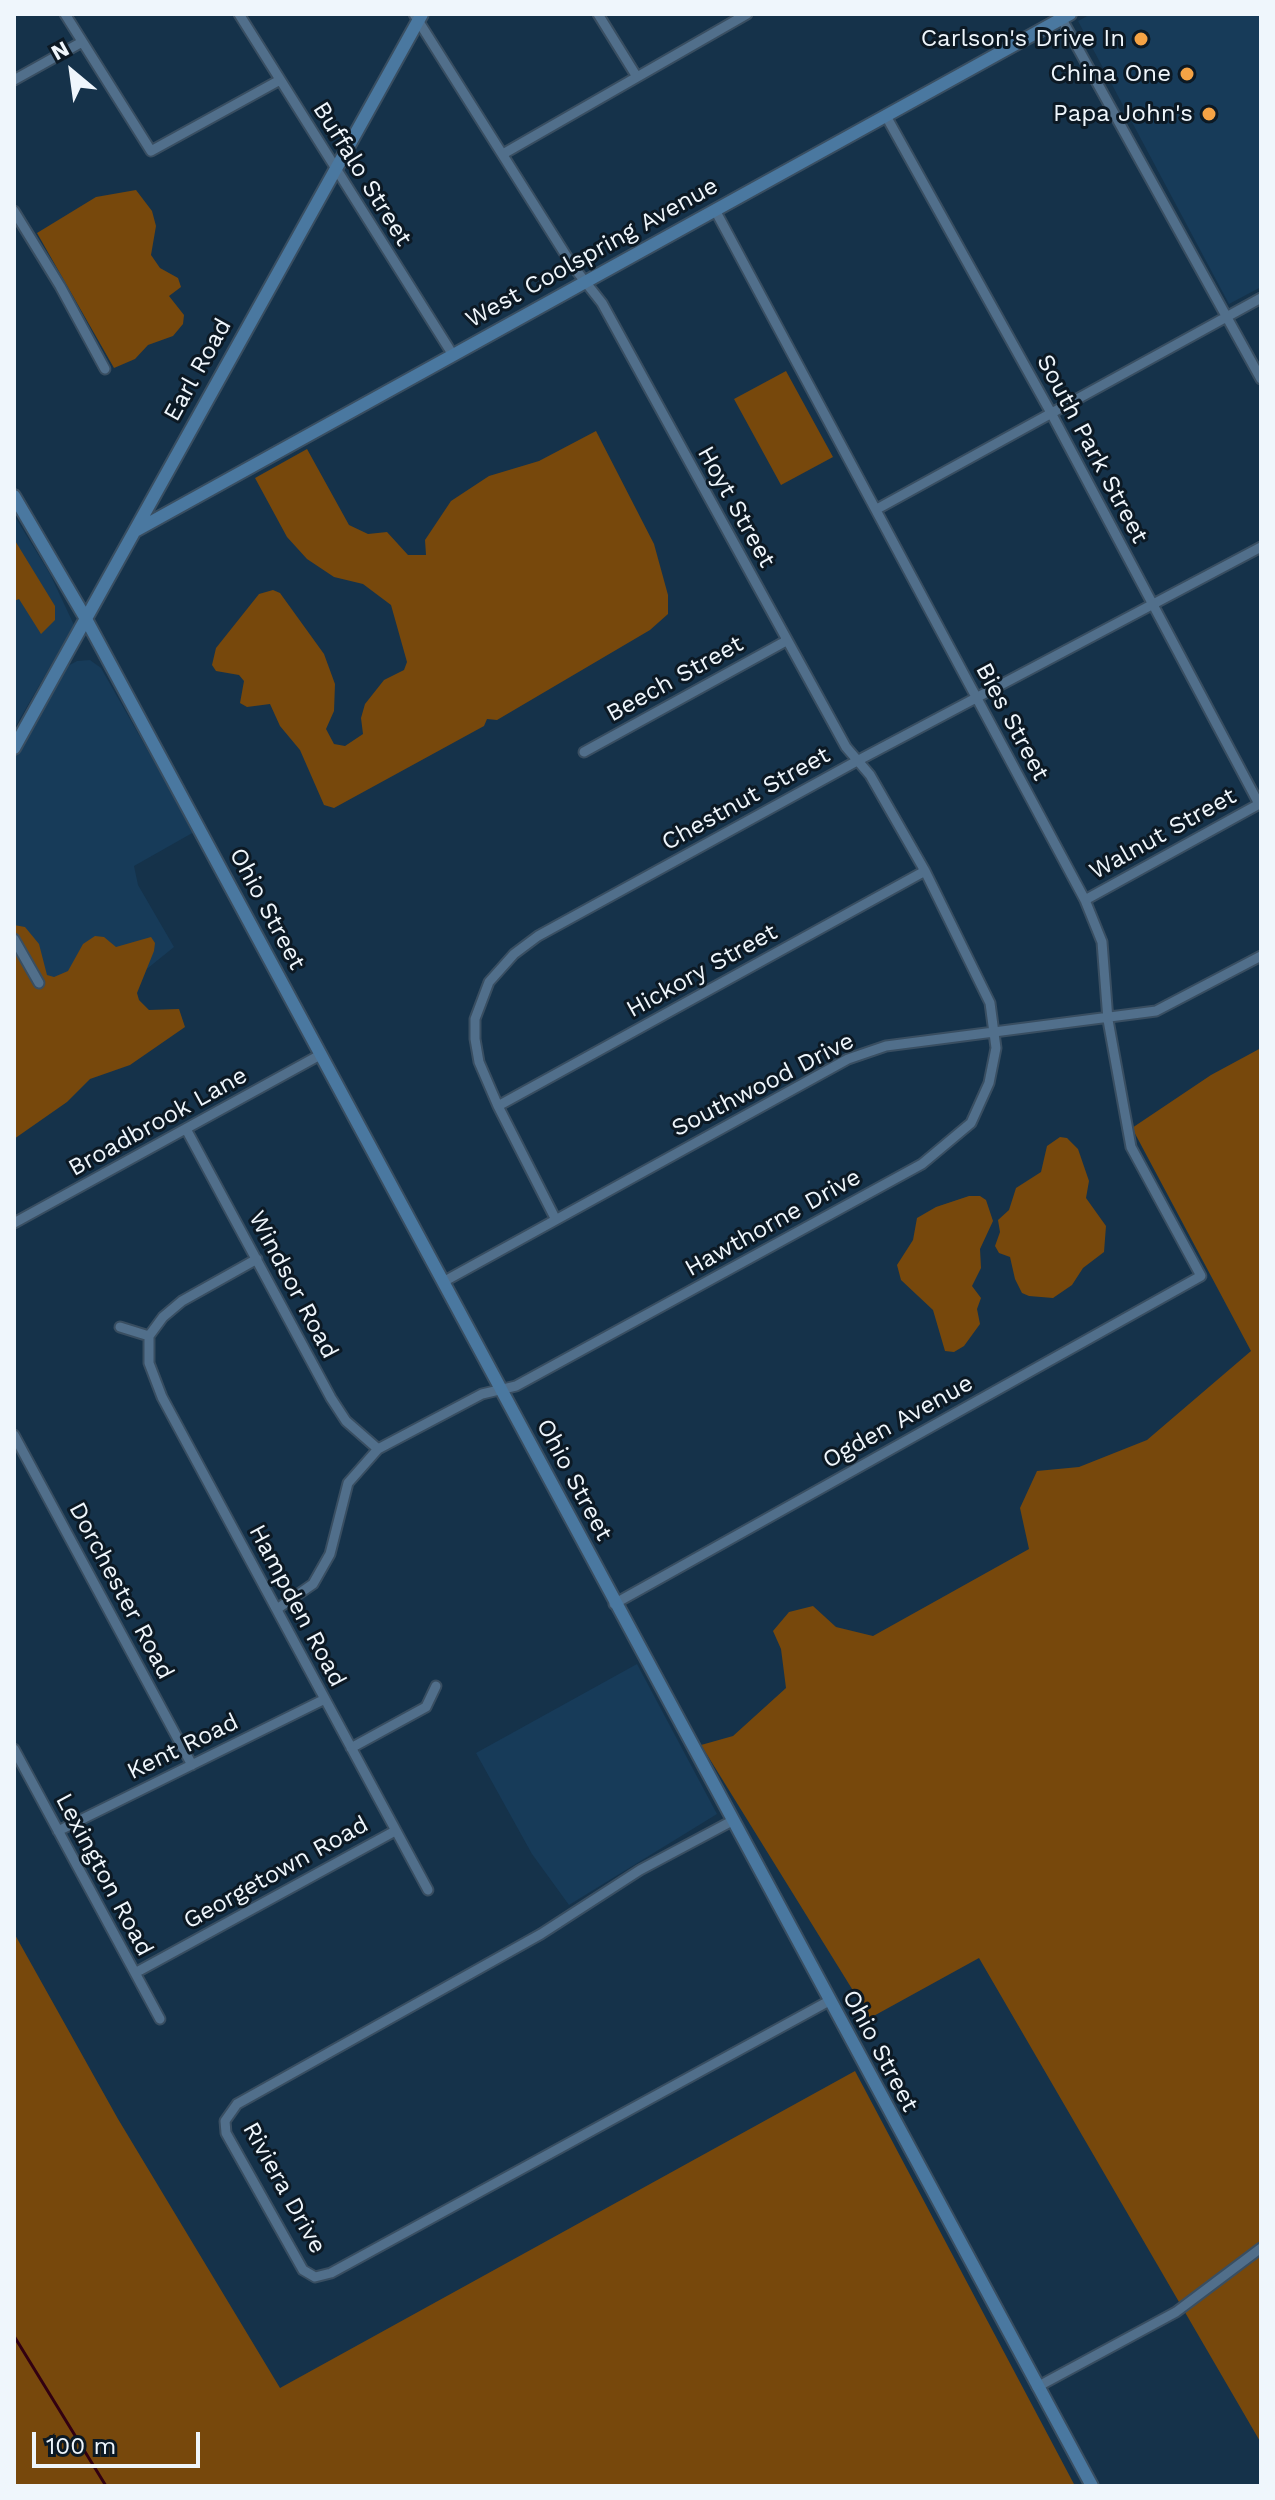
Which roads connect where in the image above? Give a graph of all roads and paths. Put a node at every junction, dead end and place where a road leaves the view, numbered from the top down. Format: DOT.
graph roads {
  1 [pos="65,14"];
  2 [pos="239,14"];
  3 [pos="598,14"];
  4 [pos="747,14"];
  5 [pos="1063,15"];
  6 [pos="418,16"];
  7 [pos="82,42"];
  8 [pos="637,77"];
  9 [pos="14,80"];
  10 [pos="280,80"];
  11 [pos="886,116"];
  12 [pos="503,154"];
  13 [pos="335,169"];
  14 [pos="715,210"];
  15 [pos="14,211"];
  16 [pos="586,283"];
  17 [pos="1261,298"];
  18 [pos="1227,317"];
  19 [pos="453,355"];
  20 [pos="105,369"];
  21 [pos="1261,379"];
  22 [pos="1050,411"];
  23 [pos="14,496"];
  24 [pos="877,509"];
  25 [pos="135,531"];
  26 [pos="1261,547"];
  27 [pos="1152,606"];
  28 [pos="86,619"];
  29 [pos="786,641"];
  30 [pos="976,699"];
  31 [pos="14,748"];
  32 [pos="584,752"];
  33 [pos="857,761"];
  34 [pos="1260,803"];
  35 [pos="925,871"];
  36 [pos="1085,900"];
  37 [pos="14,939"];
  38 [pos="1261,956"];
  39 [pos="39,983"];
  40 [pos="1108,1020"];
  41 [pos="995,1033"];
  42 [pos="320,1055"];
  43 [pos="498,1106"];
  44 [pos="186,1129"];
  45 [pos="555,1218"];
  46 [pos="14,1223"];
  47 [pos="257,1259"];
  48 [pos="1201,1276"];
  49 [pos="443,1282"];
  50 [pos="120,1327"];
  51 [pos="149,1336"];
  52 [pos="502,1390"];
  53 [pos="14,1435"];
  54 [pos="378,1449"];
  55 [pos="614,1604"];
  56 [pos="277,1609"];
  57 [pos="436,1686"];
  58 [pos="325,1699"];
  59 [pos="351,1748"];
  60 [pos="14,1749"];
  61 [pos="192,1765"];
  62 [pos="732,1821"];
  63 [pos="58,1831"];
  64 [pos="395,1831"];
  65 [pos="428,1890"];
  66 [pos="135,1973"];
  67 [pos="829,2001"];
  68 [pos="160,2019"];
  69 [pos="1261,2248"];
  70 [pos="1037,2387"];
  71 [pos="1092,2486"];
  1 -- 7 [label="street"];
  2 -- 10 [label="street, Buffalo Street"];
  3 -- 8 [label="street"];
  4 -- 8 [label="street"];
  5 -- 11 [label="street, West Coolspring Avenue"];
  5 -- 18 [label="street"];
  6 -- 12 [label="street, Hoyt Street"];
  6 -- 13 [label="street, Earl Road"];
  7 -- 9 [label="street"];
  7 -- 10 [label="street"];
  8 -- 12 [label="street"];
  10 -- 13 [label="street, Buffalo Street"];
  11 -- 14 [label="street, West Coolspring Avenue"];
  11 -- 22 [label="street, South Park Street"];
  12 -- 16 [label="street, Hoyt Street"];
  13 -- 19 [label="street, Buffalo Street"];
  13 -- 25 [label="street, Earl Road"];
  14 -- 16 [label="street, West Coolspring Avenue"];
  14 -- 24 [label="street, Bies Street"];
  15 -- 20 [label="street"];
  16 -- 19 [label="street, West Coolspring Avenue"];
  16 -- 29 [label="street, Hoyt Street"];
  17 -- 18 [label="street"];
  18 -- 21 [label="street"];
  18 -- 22 [label="street"];
  19 -- 25 [label="street, West Coolspring Avenue"];
  22 -- 24 [label="street"];
  22 -- 27 [label="street, South Park Street"];
  23 -- 28 [label="street, Ohio Street"];
  24 -- 30 [label="street, Bies Street"];
  25 -- 28 [label="street, Earl Road"];
  26 -- 27 [label="street, Chestnut Street"];
  27 -- 30 [label="street, Chestnut Street"];
  27 -- 34 [label="street, South Park Street"];
  28 -- 31 [label="street, Earl Road"];
  28 -- 42 [label="street, Ohio Street"];
  29 -- 32 [label="street, Beech Street"];
  29 -- 33 [label="street, Hoyt Street"];
  30 -- 33 [label="street, Chestnut Street"];
  30 -- 36 [label="street, Bies Street"];
  33 -- 35 [label="street, Hoyt Street"];
  33 -- 43 [label="street, Chestnut Street"];
  34 -- 36 [label="street, Walnut Street"];
  35 -- 41 [label="street, Hoyt Street"];
  35 -- 43 [label="street, Hickory Street"];
  36 -- 40 [label="street, Bies Street"];
  37 -- 39 [label="street"];
  38 -- 40 [label="street, Southwood Drive"];
  40 -- 41 [label="street, Southwood Drive"];
  40 -- 48 [label="street, Bies Street"];
  41 -- 45 [label="street, Southwood Drive"];
  41 -- 52 [label="street, Hawthorne Drive"];
  42 -- 44 [label="street, Broadbrook Lane"];
  42 -- 49 [label="street, Ohio Street"];
  43 -- 45 [label="street, Chestnut Street"];
  44 -- 46 [label="street, Broadbrook Lane"];
  44 -- 47 [label="street, Windsor Road"];
  45 -- 49 [label="street, Southwood Drive"];
  47 -- 51 [label="street"];
  47 -- 54 [label="street, Windsor Road"];
  48 -- 55 [label="street, Ogden Avenue"];
  49 -- 52 [label="street, Ohio Street"];
  50 -- 51 [label="street"];
  51 -- 56 [label="street, Hampden Road"];
  52 -- 54 [label="street, Hawthorne Drive"];
  52 -- 55 [label="street, Ohio Street"];
  53 -- 61 [label="street, Dorchester Road"];
  54 -- 56 [label="street"];
  55 -- 62 [label="street, Ohio Street"];
  56 -- 58 [label="street, Hampden Road"];
  57 -- 59 [label="street"];
  58 -- 59 [label="street, Hampden Road"];
  58 -- 61 [label="street, Kent Road"];
  59 -- 64 [label="street, Hampden Road"];
  60 -- 63 [label="street, Lexington Road"];
  61 -- 63 [label="street, Kent Road"];
  62 -- 67 [label="street, Ohio Street"];
  62 -- 67 [label="street, Riviera Drive"];
  63 -- 66 [label="street, Lexington Road"];
  64 -- 65 [label="street, Hampden Road"];
  64 -- 66 [label="street, Georgetown Road"];
  66 -- 68 [label="street, Lexington Road"];
  67 -- 70 [label="street, Ohio Street"];
  69 -- 70 [label="street"];
  70 -- 71 [label="street, Ohio Street"];
}
